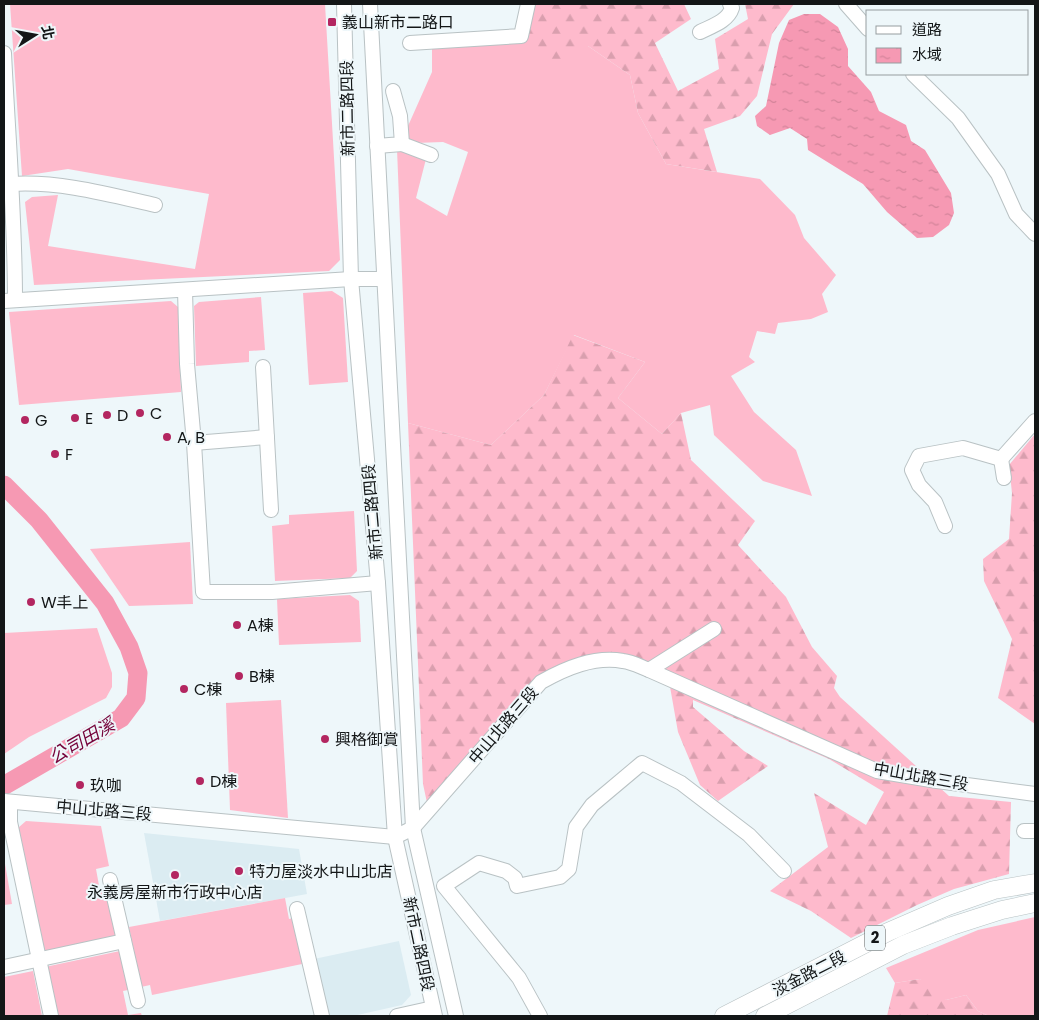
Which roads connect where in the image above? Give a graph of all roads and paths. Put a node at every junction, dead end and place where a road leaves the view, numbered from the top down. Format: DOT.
graph roads {
  1 [pos="344,4"];
  2 [pos="370,4"];
  3 [pos="528,4"];
  4 [pos="730,4"];
  5 [pos="846,4"];
  6 [pos="866,27"];
  7 [pos="700,32"];
  8 [pos="410,43"];
  9 [pos="4,53"];
  10 [pos="914,75"];
  11 [pos="393,91"];
  12 [pos="402,144"];
  13 [pos="378,146"];
  14 [pos="431,155"];
  15 [pos="6,158"];
  16 [pos="11,184"];
  17 [pos="155,205"];
  18 [pos="1035,234"];
  19 [pos="351,279"];
  20 [pos="384,279"];
  21 [pos="184,290"];
  22 [pos="9,301"];
  23 [pos="263,367"];
  24 [pos="1035,421"];
  25 [pos="267,437"];
  26 [pos="194,443"];
  27 [pos="1001,459"];
  28 [pos="1004,478"];
  29 [pos="271,510"];
  30 [pos="946,526"];
  31 [pos="378,583"];
  32 [pos="714,629"];
  33 [pos="649,670"];
  34 [pos="1035,794"];
  35 [pos="7,802"];
  36 [pos="413,828"];
  37 [pos="395,838"];
  38 [pos="784,871"];
  39 [pos="110,880"];
  40 [pos="1035,883"];
  41 [pos="444,886"];
  42 [pos="427,891"];
  43 [pos="1035,904"];
  44 [pos="297,908"];
  45 [pos="124,941"];
  46 [pos="40,960"];
  47 [pos="4,967"];
  48 [pos="138,1001"];
  49 [pos="434,1012"];
  50 [pos="51,1016"];
  51 [pos="322,1016"];
  52 [pos="397,1016"];
  53 [pos="456,1016"];
  54 [pos="540,1016"];
  55 [pos="724,1016"];
  56 [pos="765,1016"];
  1 -- 19 [label="street, 新市二路四段"];
  2 -- 13 [label="street, 新市二路四段"];
  3 -- 8 [label="street"];
  4 -- 7 [label="street"];
  5 -- 6 [label="street"];
  9 -- 15 [label="street"];
  10 -- 18 [label="street"];
  11 -- 12 [label="street"];
  12 -- 13 [label="street"];
  12 -- 14 [label="street"];
  13 -- 20 [label="street, 新市二路四段"];
  15 -- 16 [label="street"];
  16 -- 17 [label="street"];
  16 -- 22 [label="street"];
  19 -- 20 [label="street"];
  19 -- 21 [label="street"];
  19 -- 31 [label="street, 新市二路四段"];
  20 -- 36 [label="street, 新市二路四段"];
  21 -- 22 [label="street"];
  21 -- 26 [label="street"];
  23 -- 25 [label="street"];
  24 -- 27 [label="street"];
  25 -- 26 [label="street"];
  25 -- 29 [label="street"];
  26 -- 31 [label="street"];
  27 -- 28 [label="street"];
  27 -- 30 [label="street"];
  31 -- 37 [label="street, 新市二路四段"];
  32 -- 33 [label="street"];
  33 -- 34 [label="street, 中山北路三段"];
  33 -- 36 [label="street, 中山北路三段"];
  35 -- 37 [label="street, 中山北路三段"];
  35 -- 46 [label="street"];
  36 -- 37 [label="street, 中山北路三段"];
  36 -- 42 [label="street, 新市二路四段"];
  37 -- 49 [label="street, 新市二路四段"];
  38 -- 41 [label="street"];
  39 -- 45 [label="street"];
  40 -- 55 [label="main road, 淡金路二段 / 2"];
  41 -- 42 [label="street"];
  41 -- 54 [label="street"];
  42 -- 53 [label="street, 新市二路四段"];
  43 -- 56 [label="main road, 淡金路二段 / 2"];
  44 -- 51 [label="street"];
  45 -- 46 [label="street"];
  45 -- 48 [label="street"];
  46 -- 47 [label="street"];
  46 -- 50 [label="street"];
  49 -- 52 [label="street"];
}
